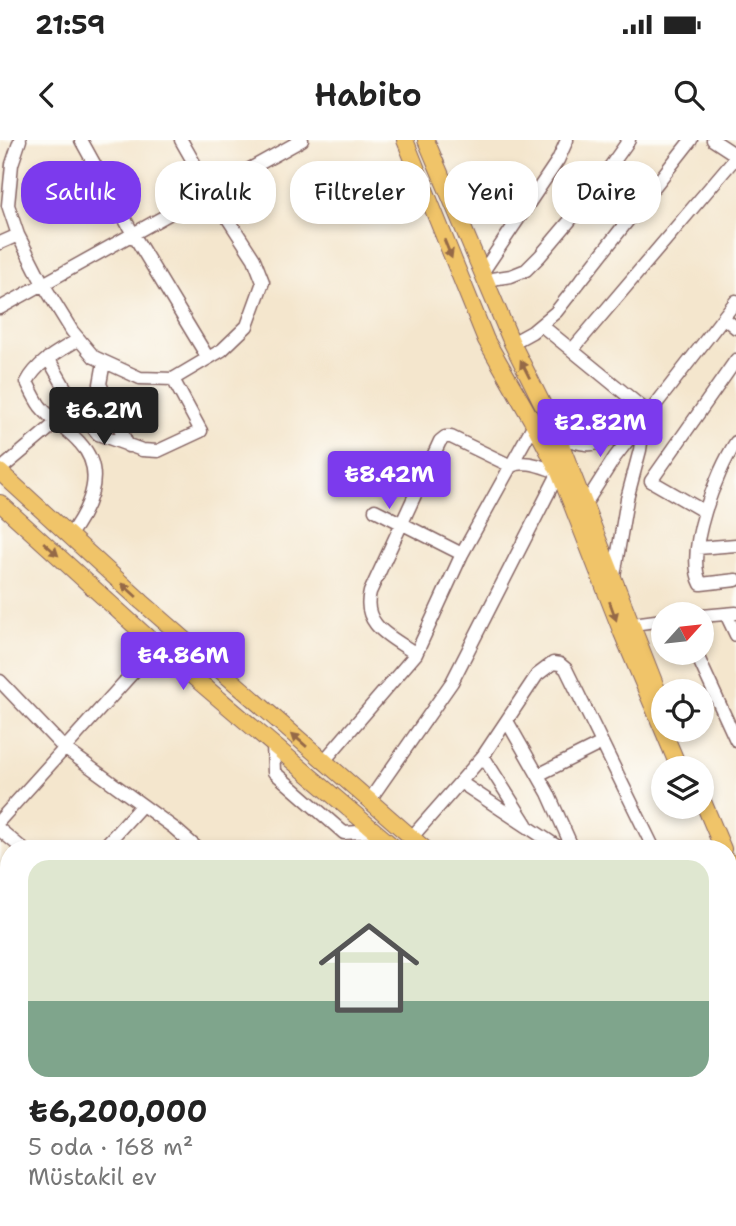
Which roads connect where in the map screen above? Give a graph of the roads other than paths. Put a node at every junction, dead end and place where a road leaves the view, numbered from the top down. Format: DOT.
graph roads {
  1 [pos="20,140"];
  2 [pos="80,140"];
  3 [pos="181,140"];
  4 [pos="302,140"];
  5 [pos="405,140"];
  6 [pos="426,140"];
  7 [pos="567,140"];
  8 [pos="629,140"];
  9 [pos="691,140"];
  10 [pos="713,140"];
  11 [pos="736,156"];
  12 [pos="193,161"];
  13 [pos="264,161"];
  14 [pos="155,221"];
  15 [pos="231,224"];
  16 [pos="132,234"];
  17 [pos="18,235"];
  18 [pos="0,243"];
  19 [pos="484,277"];
  20 [pos="43,284"];
  21 [pos="736,302"];
  22 [pos="0,308"];
  23 [pos="724,317"];
  24 [pos="541,325"];
  25 [pos="736,328"];
  26 [pos="79,339"];
  27 [pos="512,343"];
  28 [pos="572,351"];
  29 [pos="48,358"];
  30 [pos="208,358"];
  31 [pos="736,360"];
  32 [pos="104,362"];
  33 [pos="173,379"];
  34 [pos="647,418"];
  35 [pos="57,422"];
  36 [pos="534,424"];
  37 [pos="551,439"];
  38 [pos="736,442"];
  39 [pos="128,446"];
  40 [pos="511,466"];
  41 [pos="0,471"];
  42 [pos="566,474"];
  43 [pos="0,503"];
  44 [pos="585,504"];
  45 [pos="375,510"];
  46 [pos="705,512"];
  47 [pos="577,519"];
  48 [pos="401,524"];
  49 [pos="69,536"];
  50 [pos="736,545"];
  51 [pos="698,548"];
  52 [pos="462,554"];
  53 [pos="614,576"];
  54 [pos="736,580"];
  55 [pos="731,613"];
  56 [pos="651,622"];
  57 [pos="633,624"];
  58 [pos="736,635"];
  59 [pos="157,646"];
  60 [pos="416,654"];
  61 [pos="702,665"];
  62 [pos="654,679"];
  63 [pos="0,681"];
  64 [pos="507,721"];
  65 [pos="736,740"];
  66 [pos="602,743"];
  67 [pos="64,748"];
  68 [pos="483,756"];
  69 [pos="674,756"];
  70 [pos="323,762"];
  71 [pos="538,775"];
  72 [pos="460,782"];
  73 [pos="369,801"];
  74 [pos="142,805"];
  75 [pos="701,819"];
  76 [pos="710,819"];
  77 [pos="0,820"];
  78 [pos="528,828"];
  79 [pos="411,838"];
  80 [pos="110,840"];
  81 [pos="187,840"];
  82 [pos="386,840"];
  83 [pos="414,840"];
  84 [pos="547,840"];
  85 [pos="569,840"];
  86 [pos="650,840"];
  87 [pos="709,840"];
  88 [pos="719,840"];
  1 -- 17 [label="street"];
  2 -- 16 [label="street"];
  3 -- 12 [label="street"];
  4 -- 13 [label="street"];
  5 -- 36 [label="main road, one-way"];
  6 -- 19 [label="main road"];
  7 -- 19 [label="street"];
  8 -- 19 [label="street"];
  9 -- 24 [label="street"];
  10 -- 11 [label="street"];
  11 -- 28 [label="street"];
  14 -- 16 [label="street"];
  15 -- 30 [label="street"];
  16 -- 20 [label="street"];
  16 -- 30 [label="street"];
  17 -- 18 [label="street"];
  17 -- 20 [label="street"];
  19 -- 27 [label="main road"];
  20 -- 22 [label="street"];
  20 -- 26 [label="street"];
  21 -- 23 [label="street"];
  23 -- 25 [label="street"];
  23 -- 34 [label="street"];
  24 -- 27 [label="street"];
  24 -- 28 [label="street"];
  26 -- 29 [label="street"];
  26 -- 32 [label="street"];
  37 -- 27 [label="main road, one-way"];
  28 -- 34 [label="street"];
  29 -- 35 [label="street"];
  29 -- 39 [label="street"];
  30 -- 33 [label="street"];
  31 -- 46 [label="street"];
  32 -- 33 [label="street"];
  32 -- 39 [label="street"];
  33 -- 39 [label="street"];
  34 -- 37 [label="street"];
  34 -- 44 [label="street"];
  34 -- 53 [label="street"];
  35 -- 41 [label="street"];
  35 -- 49 [label="street"];
  36 -- 37 [label="main road"];
  36 -- 40 [label="street"];
  37 -- 42 [label="main road"];
  38 -- 46 [label="street"];
  40 -- 42 [label="street"];
  40 -- 48 [label="street"];
  40 -- 52 [label="street"];
  41 -- 49 [label="main road"];
  42 -- 44 [label="main road"];
  42 -- 47 [label="main road"];
  42 -- 73 [label="street"];
  43 -- 59 [label="main road, one-way"];
  44 -- 47 [label="street"];
  44 -- 53 [label="main road"];
  45 -- 48 [label="street"];
  46 -- 51 [label="street"];
  47 -- 69 [label="main road, one-way"];
  48 -- 52 [label="street"];
  48 -- 60 [label="street"];
  70 -- 49 [label="main road, one-way"];
  50 -- 51 [label="street"];
  51 -- 54 [label="street"];
  52 -- 60 [label="street"];
  53 -- 57 [label="main road"];
  55 -- 58 [label="street"];
  56 -- 57 [label="street"];
  57 -- 62 [label="main road"];
  59 -- 67 [label="street"];
  59 -- 82 [label="main road"];
  60 -- 70 [label="street"];
  61 -- 65 [label="street"];
  63 -- 67 [label="street"];
  64 -- 66 [label="street"];
  64 -- 68 [label="street"];
  64 -- 71 [label="street"];
  66 -- 71 [label="street"];
  66 -- 86 [label="street"];
  67 -- 74 [label="street"];
  67 -- 77 [label="street"];
  68 -- 72 [label="street"];
  68 -- 78 [label="street"];
  70 -- 73 [label="main road"];
  71 -- 85 [label="street"];
  72 -- 78 [label="street"];
  72 -- 79 [label="street"];
  73 -- 79 [label="main road"];
  74 -- 80 [label="street"];
  74 -- 81 [label="street"];
  75 -- 87 [label="main road"];
  76 -- 88 [label="main road"];
  78 -- 84 [label="street"];
  79 -- 83 [label="main road"];
}
